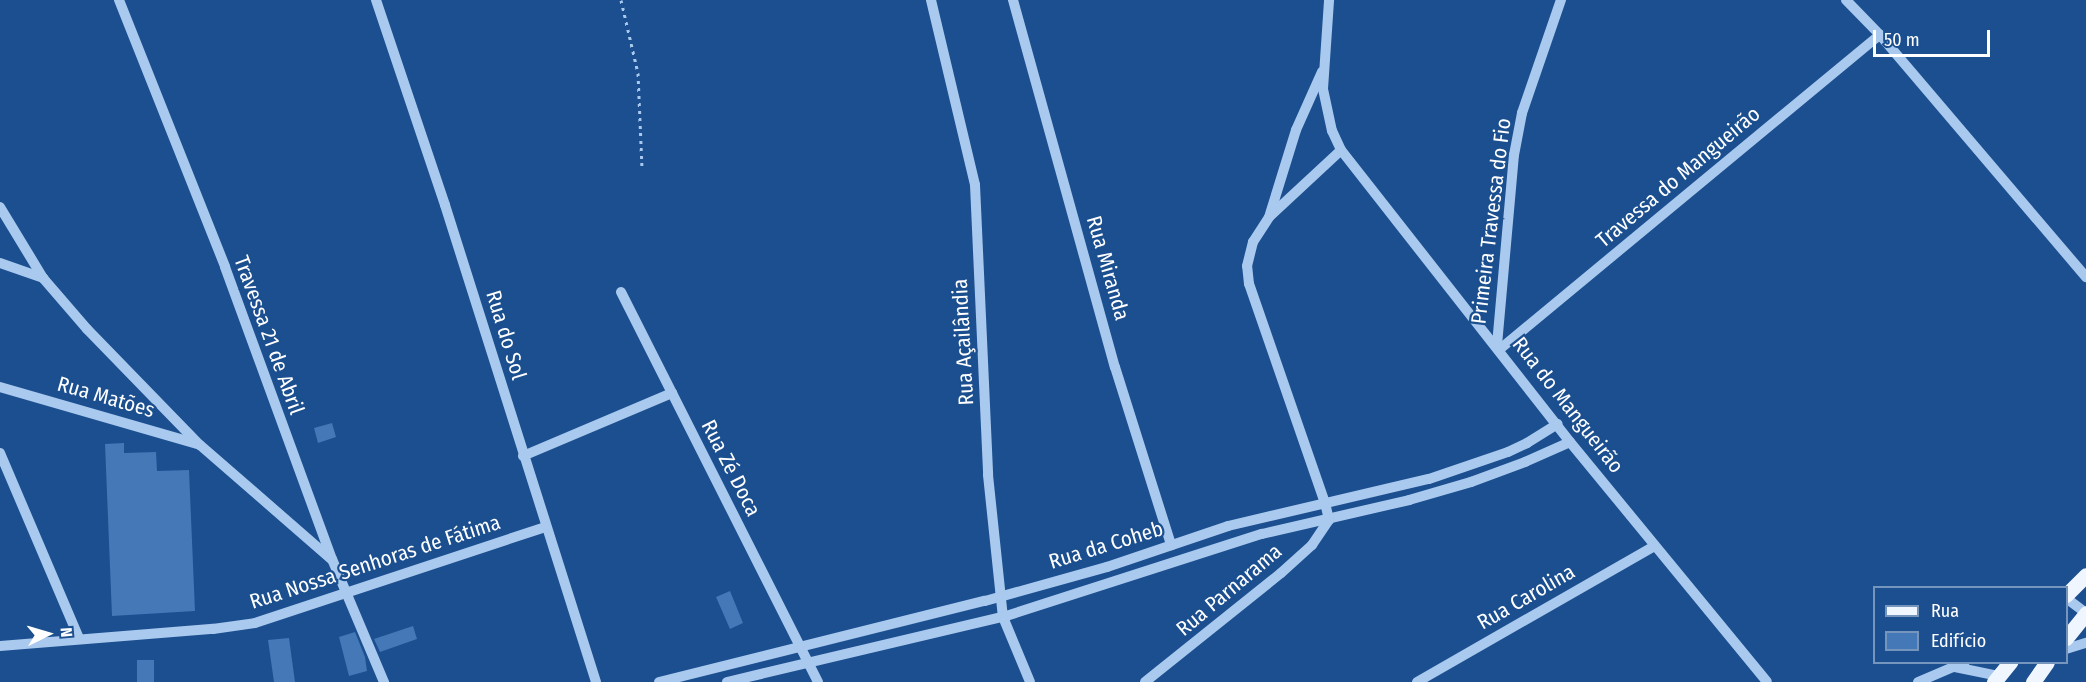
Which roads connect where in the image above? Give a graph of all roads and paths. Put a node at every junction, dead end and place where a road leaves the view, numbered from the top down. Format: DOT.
graph roads {
  1 [pos="119,0"];
  2 [pos="376,0"];
  3 [pos="621,0"];
  4 [pos="931,0"];
  5 [pos="1013,0"];
  6 [pos="1329,0"];
  7 [pos="1561,0"];
  8 [pos="1846,0"];
  9 [pos="1880,35"];
  10 [pos="1325,66"];
  11 [pos="1341,150"];
  12 [pos="642,170"];
  13 [pos="0,207"];
  14 [pos="1269,217"];
  15 [pos="0,263"];
  16 [pos="2086,277"];
  17 [pos="43,278"];
  18 [pos="621,292"];
  19 [pos="1498,347"];
  20 [pos="0,387"];
  21 [pos="672,393"];
  22 [pos="1557,424"];
  23 [pos="1570,442"];
  24 [pos="200,445"];
  25 [pos="0,453"];
  26 [pos="523,456"];
  27 [pos="1325,503"];
  28 [pos="1329,520"];
  29 [pos="546,527"];
  30 [pos="1171,545"];
  31 [pos="1654,546"];
  32 [pos="332,559"];
  33 [pos="2086,575"];
  34 [pos="347,592"];
  35 [pos="1001,596"];
  36 [pos="2068,596"];
  37 [pos="2068,598"];
  38 [pos="2086,613"];
  39 [pos="1003,617"];
  40 [pos="2068,637"];
  41 [pos="79,638"];
  42 [pos="2086,643"];
  43 [pos="0,646"];
  44 [pos="798,646"];
  45 [pos="2068,649"];
  46 [pos="808,661"];
  47 [pos="1962,664"];
  48 [pos="2009,664"];
  49 [pos="2046,664"];
  50 [pos="1954,667"];
  51 [pos="1996,679"];
  52 [pos="1761,681"];
  53 [pos="2036,681"];
  54 [pos="384,682"];
  55 [pos="596,682"];
  56 [pos="659,682"];
  57 [pos="727,682"];
  58 [pos="818,682"];
  59 [pos="1030,682"];
  60 [pos="1145,682"];
  61 [pos="1417,682"];
  62 [pos="1918,682"];
  1 -- 32 [label="street, Travessa 21 de Abril"];
  2 -- 26 [label="street, Rua do Sol"];
  3 -- 12 [label="path"];
  4 -- 35 [label="street, Rua Açailândia"];
  5 -- 30 [label="street, Rua Miranda"];
  6 -- 10 [label="street, Rua do Mangueirão"];
  7 -- 19 [label="street, Primeira Travessa do Fio"];
  8 -- 9 [label="street"];
  9 -- 16 [label="street"];
  9 -- 19 [label="street, Travessa do Mangueirão"];
  10 -- 11 [label="street, Rua do Mangueirão"];
  10 -- 14 [label="street"];
  11 -- 14 [label="street"];
  11 -- 19 [label="street, Rua do Mangueirão"];
  13 -- 17 [label="street"];
  14 -- 27 [label="street"];
  15 -- 17 [label="street"];
  17 -- 24 [label="street"];
  18 -- 21 [label="street, Rua Zé Doca"];
  19 -- 22 [label="street, Rua do Mangueirão"];
  20 -- 24 [label="street, Rua Matões"];
  21 -- 26 [label="street"];
  21 -- 44 [label="street, Rua Zé Doca"];
  22 -- 23 [label="street, Rua do Mangueirão"];
  22 -- 27 [label="street, Rua da Coheb"];
  23 -- 28 [label="street, Rua da Coheb"];
  23 -- 31 [label="street, Rua do Mangueirão"];
  24 -- 32 [label="street"];
  25 -- 41 [label="street"];
  26 -- 29 [label="street, Rua do Sol"];
  27 -- 28 [label="street"];
  27 -- 30 [label="street, Rua da Coheb"];
  28 -- 39 [label="street, Rua da Coheb"];
  28 -- 60 [label="street, Rua Parnarama"];
  29 -- 34 [label="street, Rua Nossa Senhoras de Fátima"];
  29 -- 55 [label="street, Rua do Sol"];
  30 -- 35 [label="street, Rua da Coheb"];
  31 -- 52 [label="street, Rua do Mangueirão"];
  31 -- 61 [label="street, Rua Carolina"];
  32 -- 34 [label="street, Travessa 21 de Abril"];
  33 -- 36 [label="main road"];
  34 -- 41 [label="street, Rua Nossa Senhoras de Fátima"];
  34 -- 54 [label="street, Travessa 21 de Abril"];
  35 -- 39 [label="street, Rua Açailândia"];
  35 -- 44 [label="street, Rua da Coheb"];
  37 -- 38 [label="street"];
  38 -- 40 [label="main road"];
  39 -- 46 [label="street, Rua da Coheb"];
  39 -- 59 [label="street, Rua Açailândia"];
  41 -- 43 [label="street, Rua Nossa Senhoras de Fátima"];
  42 -- 45 [label="street"];
  44 -- 46 [label="street, Rua Zé Doca"];
  44 -- 56 [label="street, Rua da Coheb"];
  46 -- 57 [label="street, Rua da Coheb"];
  46 -- 58 [label="street, Rua Zé Doca"];
  47 -- 50 [label="street"];
  48 -- 51 [label="main road"];
  49 -- 53 [label="main road"];
  50 -- 51 [label="street"];
  50 -- 62 [label="street"];
}
